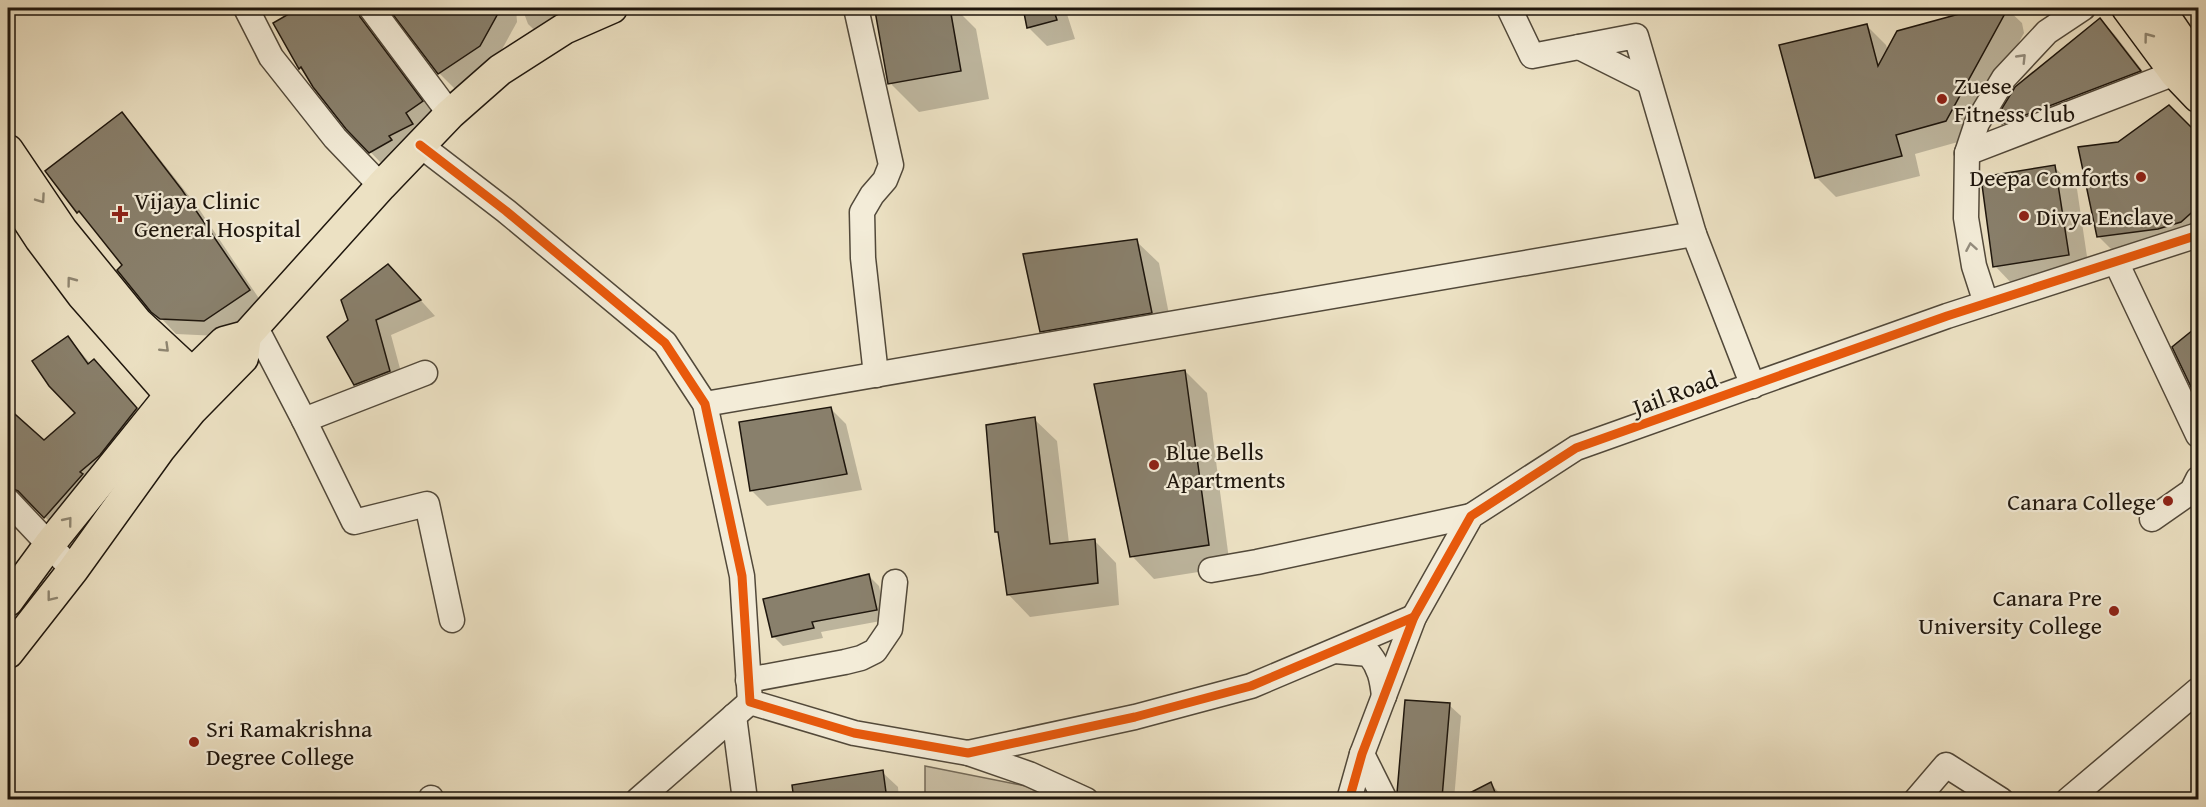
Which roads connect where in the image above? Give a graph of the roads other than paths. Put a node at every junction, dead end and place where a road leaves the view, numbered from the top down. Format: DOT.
graph roads {
  1 [pos="246,8"];
  2 [pos="371,8"];
  3 [pos="612,8"];
  4 [pos="856,8"];
  5 [pos="1509,8"];
  6 [pos="2083,8"];
  7 [pos="2127,8"];
  8 [pos="2159,8"];
  9 [pos="1579,47"];
  10 [pos="2187,69"];
  11 [pos="1649,82"];
  12 [pos="2199,97"];
  13 [pos="450,114"];
  14 [pos="420,145"];
  15 [pos="8,150"];
  16 [pos="1967,153"];
  17 [pos="381,186"];
  18 [pos="8,190"];
  19 [pos="1694,234"];
  20 [pos="2199,235"];
  21 [pos="2116,262"];
  22 [pos="1986,303"];
  23 [pos="248,340"];
  24 [pos="425,373"];
  25 [pos="876,375"];
  26 [pos="1753,386"];
  27 [pos="191,393"];
  28 [pos="705,404"];
  29 [pos="304,420"];
  30 [pos="2199,435"];
  31 [pos="2199,478"];
  32 [pos="8,501"];
  33 [pos="1471,516"];
  34 [pos="2152,519"];
  35 [pos="49,545"];
  36 [pos="73,570"];
  37 [pos="1211,570"];
  38 [pos="895,582"];
  39 [pos="8,601"];
  40 [pos="1414,617"];
  41 [pos="452,620"];
  42 [pos="1333,651"];
  43 [pos="8,653"];
  44 [pos="2199,690"];
  45 [pos="1384,696"];
  46 [pos="744,699"];
  47 [pos="968,753"];
  48 [pos="1362,754"];
  49 [pos="639,800"];
  50 [pos="745,800"];
  51 [pos="1086,800"];
  52 [pos="1349,800"];
  53 [pos="1384,800"];
  54 [pos="1916,800"];
  55 [pos="2001,800"];
  56 [pos="2068,800"];
  1 -- 17 [label="street"];
  2 -- 13 [label="street"];
  3 -- 13 [label="main road"];
  4 -- 25 [label="street"];
  5 -- 9 [label="street"];
  16 -- 6 [label="street, one-way"];
  10 -- 7 [label="main road, one-way"];
  8 -- 10 [label="main road"];
  9 -- 11 [label="street"];
  9 -- 11 [label="street"];
  10 -- 12 [label="main road"];
  10 -- 16 [label="street"];
  11 -- 19 [label="street"];
  13 -- 14 [label="main road"];
  14 -- 17 [label="main road"];
  14 -- 28 [label="street"];
  15 -- 27 [label="main road, one-way"];
  22 -- 16 [label="street, one-way"];
  17 -- 23 [label="main road"];
  27 -- 18 [label="main road, one-way"];
  19 -- 25 [label="street"];
  19 -- 26 [label="street"];
  20 -- 21 [label="street, Jail Road"];
  21 -- 22 [label="street, Jail Road"];
  21 -- 30 [label="street"];
  22 -- 26 [label="street, Jail Road"];
  23 -- 27 [label="main road"];
  23 -- 29 [label="street"];
  24 -- 29 [label="street"];
  25 -- 28 [label="street"];
  26 -- 33 [label="street, Jail Road"];
  35 -- 27 [label="main road, one-way"];
  27 -- 36 [label="main road"];
  28 -- 46 [label="street"];
  29 -- 41 [label="street"];
  31 -- 34 [label="street"];
  32 -- 35 [label="street"];
  33 -- 37 [label="street"];
  33 -- 40 [label="street, Jail Road"];
  35 -- 36 [label="street"];
  35 -- 39 [label="main road"];
  36 -- 43 [label="main road, one-way"];
  38 -- 46 [label="street"];
  40 -- 42 [label="street"];
  40 -- 45 [label="street, Jail Road"];
  42 -- 45 [label="street"];
  42 -- 47 [label="street"];
  44 -- 56 [label="street"];
  45 -- 48 [label="street, Jail Road"];
  46 -- 47 [label="street"];
  46 -- 49 [label="street"];
  46 -- 50 [label="street"];
  47 -- 51 [label="street"];
  48 -- 52 [label="street, Jail Road"];
  48 -- 53 [label="street"];
  54 -- 55 [label="street"];
}
